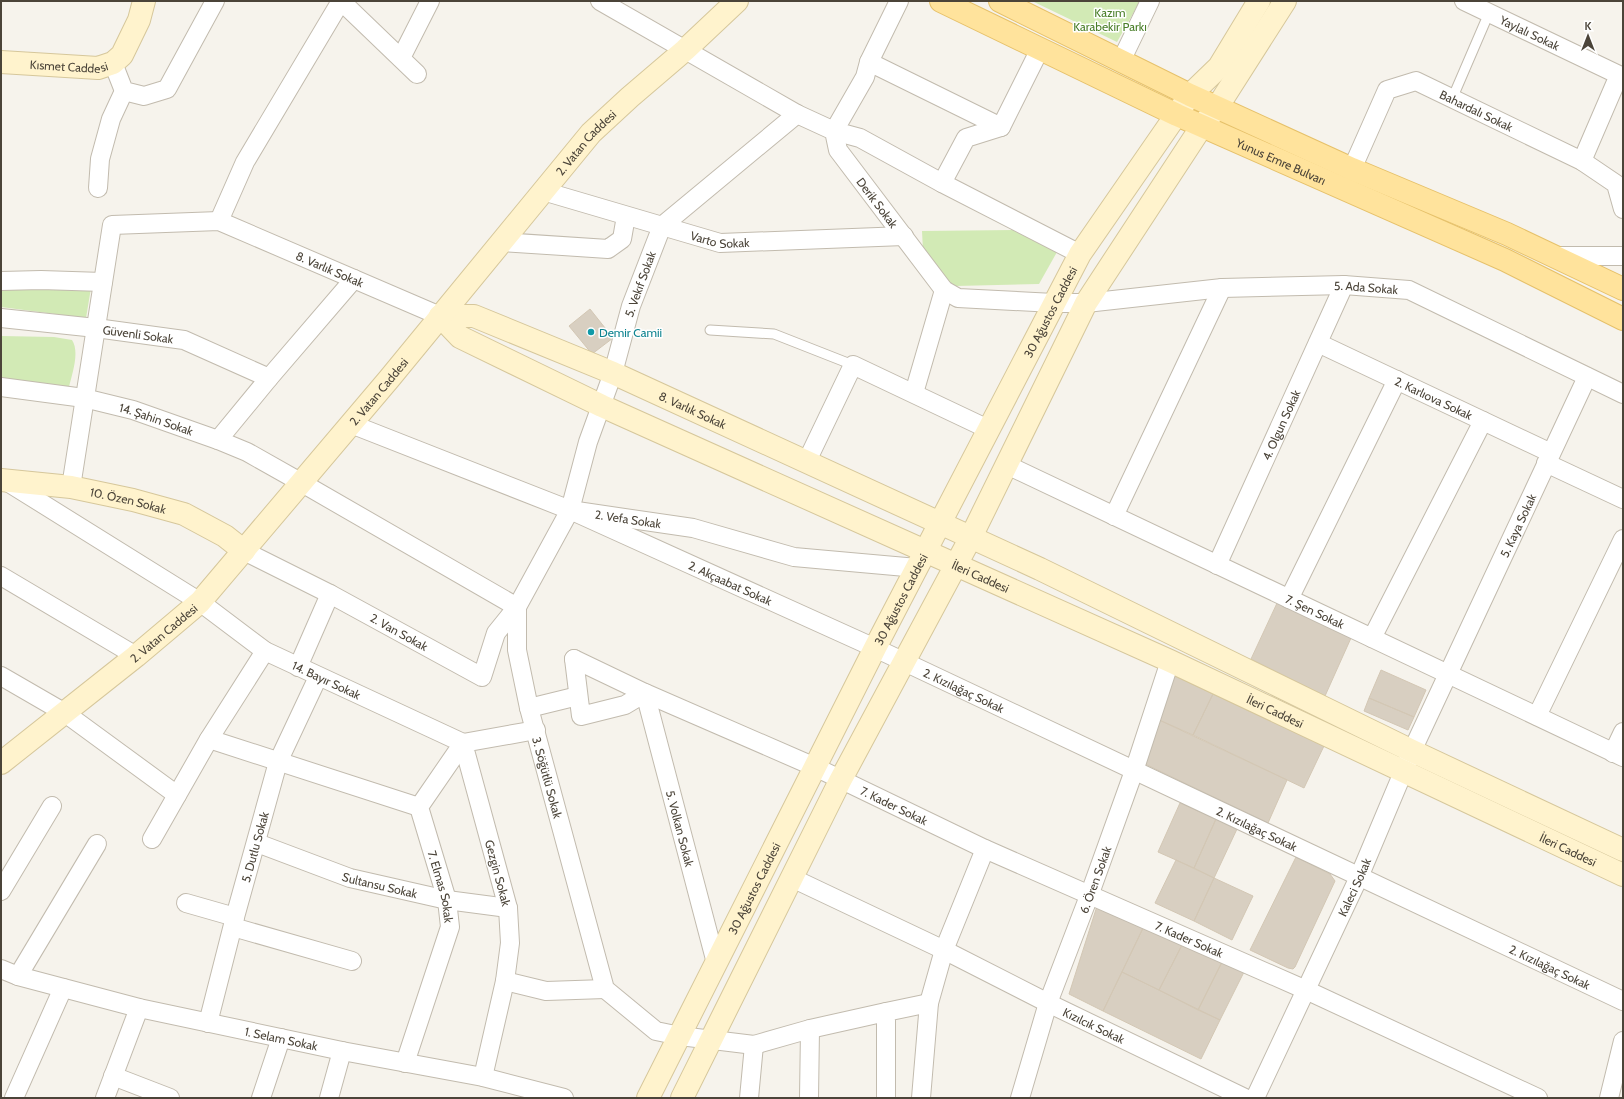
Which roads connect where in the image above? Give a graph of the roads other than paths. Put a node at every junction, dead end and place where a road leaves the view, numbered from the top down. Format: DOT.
graph roads {
  1 [pos="144,1"];
  2 [pos="215,1"];
  3 [pos="341,1"];
  4 [pos="430,1"];
  5 [pos="600,1"];
  6 [pos="737,1"];
  7 [pos="899,1"];
  8 [pos="941,1"];
  9 [pos="1000,1"];
  10 [pos="1150,1"];
  11 [pos="1259,1"];
  12 [pos="1285,1"];
  13 [pos="1464,1"];
  14 [pos="1490,13"];
  15 [pos="1040,49"];
  16 [pos="685,50"];
  17 [pos="401,58"];
  18 [pos="1121,61"];
  19 [pos="1,62"];
  20 [pos="868,62"];
  21 [pos="113,63"];
  22 [pos="417,74"];
  23 [pos="1621,76"];
  24 [pos="124,91"];
  25 [pos="1190,95"];
  26 [pos="1452,99"];
  27 [pos="1218,106"];
  28 [pos="797,114"];
  29 [pos="1177,115"];
  30 [pos="1202,126"];
  31 [pos="1001,127"];
  32 [pos="834,131"];
  33 [pos="1582,161"];
  34 [pos="1352,169"];
  35 [pos="942,183"];
  36 [pos="98,188"];
  37 [pos="543,191"];
  38 [pos="1623,209"];
  39 [pos="626,216"];
  40 [pos="219,221"];
  41 [pos="662,226"];
  42 [pos="904,236"];
  43 [pos="502,242"];
  44 [pos="1080,254"];
  45 [pos="1554,256"];
  46 [pos="1623,256"];
  47 [pos="354,279"];
  48 [pos="1,281"];
  49 [pos="103,282"];
  50 [pos="1344,284"];
  51 [pos="1222,288"];
  52 [pos="1623,288"];
  53 [pos="944,290"];
  54 [pos="1086,302"];
  55 [pos="1054,303"];
  56 [pos="440,316"];
  57 [pos="1,318"];
  58 [pos="1623,319"];
  59 [pos="96,328"];
  60 [pos="710,330"];
  61 [pos="1318,342"];
  62 [pos="853,365"];
  63 [pos="613,372"];
  64 [pos="1587,377"];
  65 [pos="269,378"];
  66 [pos="1398,380"];
  67 [pos="1,386"];
  68 [pos="914,393"];
  69 [pos="1623,394"];
  70 [pos="84,398"];
  71 [pos="602,406"];
  72 [pos="1483,421"];
  73 [pos="351,424"];
  74 [pos="988,429"];
  75 [pos="218,440"];
  76 [pos="1548,458"];
  77 [pos="806,462"];
  78 [pos="1007,465"];
  79 [pos="2,482"];
  80 [pos="302,482"];
  81 [pos="71,487"];
  82 [pos="1623,499"];
  83 [pos="570,510"];
  84 [pos="1114,516"];
  85 [pos="939,524"];
  86 [pos="971,537"];
  87 [pos="1623,539"];
  88 [pos="244,551"];
  89 [pos="921,560"];
  90 [pos="1217,565"];
  91 [pos="957,566"];
  92 [pos="1,576"];
  93 [pos="330,594"];
  94 [pos="1289,599"];
  95 [pos="200,602"];
  96 [pos="517,607"];
  97 [pos="1372,638"];
  98 [pos="265,651"];
  99 [pos="890,655"];
  100 [pos="136,656"];
  101 [pos="1170,661"];
  102 [pos="298,667"];
  103 [pos="1448,674"];
  104 [pos="1,676"];
  105 [pos="318,677"];
  106 [pos="645,693"];
  107 [pos="578,696"];
  108 [pos="529,708"];
  109 [pos="65,713"];
  110 [pos="1537,716"];
  111 [pos="536,730"];
  112 [pos="1623,732"];
  113 [pos="209,739"];
  114 [pos="463,743"];
  115 [pos="1412,750"];
  116 [pos="1618,755"];
  117 [pos="278,762"];
  118 [pos="1,763"];
  119 [pos="815,767"];
  120 [pos="1134,770"];
  121 [pos="1403,771"];
  122 [pos="840,780"];
  123 [pos="177,795"];
  124 [pos="52,806"];
  125 [pos="419,807"];
  126 [pos="152,839"];
  127 [pos="257,843"];
  128 [pos="97,844"];
  129 [pos="984,849"];
  130 [pos="1623,850"];
  131 [pos="1623,875"];
  132 [pos="1359,877"];
  133 [pos="792,878"];
  134 [pos="1,891"];
  135 [pos="1089,896"];
  136 [pos="447,900"];
  137 [pos="186,903"];
  138 [pos="508,908"];
  139 [pos="234,922"];
  140 [pos="944,950"];
  141 [pos="352,961"];
  142 [pos="716,963"];
  143 [pos="1,969"];
  144 [pos="18,976"];
  145 [pos="505,980"];
  146 [pos="63,988"];
  147 [pos="605,989"];
  148 [pos="1306,990"];
  149 [pos="1623,1001"];
  150 [pos="929,1003"];
  151 [pos="1048,1003"];
  152 [pos="139,1008"];
  153 [pos="886,1012"];
  154 [pos="208,1023"];
  155 [pos="810,1029"];
  156 [pos="680,1036"];
  157 [pos="281,1038"];
  158 [pos="711,1040"];
  159 [pos="1623,1041"];
  160 [pos="754,1045"];
  161 [pos="342,1051"];
  162 [pos="405,1063"];
  163 [pos="1620,1075"];
  164 [pos="113,1076"];
  165 [pos="483,1078"];
  166 [pos="924,1097"];
  167 [pos="14,1098"];
  168 [pos="105,1098"];
  169 [pos="170,1098"];
  170 [pos="261,1098"];
  171 [pos="329,1098"];
  172 [pos="564,1098"];
  173 [pos="648,1098"];
  174 [pos="682,1098"];
  175 [pos="749,1098"];
  176 [pos="809,1098"];
  177 [pos="886,1098"];
  178 [pos="1020,1098"];
  179 [pos="1245,1098"];
  180 [pos="1255,1098"];
  181 [pos="1538,1098"];
  182 [pos="1609,1098"];
  1 -- 21 [label="main road, Kısmet Caddesi"];
  2 -- 24 [label="street"];
  3 -- 17 [label="street"];
  3 -- 40 [label="street"];
  4 -- 17 [label="street"];
  5 -- 16 [label="street"];
  6 -- 16 [label="main road, 2. Vatan Caddesi"];
  7 -- 20 [label="street"];
  8 -- 15 [label="main road, Yunus Emre Bulvarı"];
  9 -- 18 [label="main road, Yunus Emre Bulvarı"];
  10 -- 18 [label="street"];
  11 -- 25 [label="main road, 30 Ağustos Caddesi"];
  12 -- 27 [label="main road, 30 Ağustos Caddesi"];
  13 -- 14 [label="street, Yaylalı Sokak"];
  14 -- 23 [label="street, Yaylalı Sokak"];
  14 -- 26 [label="lane"];
  15 -- 29 [label="main road, Yunus Emre Bulvarı"];
  15 -- 31 [label="street"];
  16 -- 28 [label="street"];
  16 -- 37 [label="main road, 2. Vatan Caddesi"];
  17 -- 22 [label="street"];
  18 -- 25 [label="main road, Yunus Emre Bulvarı"];
  19 -- 21 [label="main road, Kısmet Caddesi"];
  20 -- 31 [label="street"];
  20 -- 32 [label="street"];
  21 -- 24 [label="street"];
  23 -- 33 [label="street, Yaylalı Sokak"];
  24 -- 36 [label="street"];
  25 -- 27 [label="main road, Yunus Emre Bulvarı"];
  25 -- 29 [label="main road, 30 Ağustos Caddesi"];
  26 -- 33 [label="street, Bahardalı Sokak"];
  26 -- 34 [label="street, Bahardalı Sokak"];
  27 -- 30 [label="main road, 30 Ağustos Caddesi"];
  27 -- 34 [label="main road, Yunus Emre Bulvarı"];
  28 -- 32 [label="street"];
  28 -- 41 [label="street, 5. Vekıf Sokak"];
  29 -- 30 [label="main road, Yunus Emre Bulvarı"];
  29 -- 44 [label="main road, 30 Ağustos Caddesi"];
  30 -- 54 [label="main road, 30 Ağustos Caddesi"];
  30 -- 58 [label="main road, Yunus Emre Bulvarı"];
  31 -- 35 [label="street"];
  32 -- 35 [label="street"];
  32 -- 42 [label="street, Derik Sokak"];
  33 -- 38 [label="street, Bahardalı Sokak"];
  34 -- 45 [label="main road, Yunus Emre Bulvarı"];
  35 -- 44 [label="street"];
  37 -- 39 [label="street, Varto Sokak"];
  37 -- 43 [label="main road, 2. Vatan Caddesi"];
  39 -- 41 [label="street, Varto Sokak"];
  39 -- 43 [label="street"];
  40 -- 47 [label="street, 8. Varlık Sokak"];
  40 -- 49 [label="street"];
  41 -- 42 [label="street, Varto Sokak"];
  41 -- 63 [label="street, 5. Vekıf Sokak"];
  42 -- 53 [label="street, Derik Sokak"];
  43 -- 56 [label="main road, 2. Vatan Caddesi"];
  44 -- 55 [label="main road, 30 Ağustos Caddesi"];
  45 -- 46 [label="street"];
  45 -- 52 [label="main road, Yunus Emre Bulvarı"];
  47 -- 56 [label="street, 8. Varlık Sokak"];
  47 -- 65 [label="street"];
  48 -- 49 [label="street"];
  49 -- 59 [label="street"];
  50 -- 51 [label="street, 5. Ada Sokak"];
  50 -- 61 [label="street, 4. Olgun Sokak"];
  50 -- 64 [label="street, 5. Ada Sokak"];
  51 -- 54 [label="street, 5. Ada Sokak"];
  51 -- 84 [label="street"];
  53 -- 55 [label="street, Derik Sokak"];
  53 -- 68 [label="street"];
  54 -- 55 [label="street, Derik Sokak"];
  54 -- 78 [label="main road, 30 Ağustos Caddesi"];
  55 -- 74 [label="main road, 30 Ağustos Caddesi"];
  56 -- 63 [label="main road, 8. Varlık Sokak"];
  56 -- 71 [label="main road, 8. Varlık Sokak"];
  56 -- 73 [label="main road, 2. Vatan Caddesi"];
  57 -- 59 [label="street, Güvenli Sokak"];
  59 -- 65 [label="street, Güvenli Sokak"];
  59 -- 70 [label="street"];
  60 -- 62 [label="lane"];
  61 -- 66 [label="street, 2. Karlıova Sokak"];
  61 -- 90 [label="street, 4. Olgun Sokak"];
  62 -- 68 [label="street"];
  62 -- 77 [label="street"];
  63 -- 71 [label="street, 5. Vekıf Sokak"];
  63 -- 77 [label="main road, 8. Varlık Sokak"];
  64 -- 69 [label="street, 5. Ada Sokak"];
  64 -- 76 [label="street, 5. Kaya Sokak"];
  65 -- 75 [label="street"];
  66 -- 72 [label="street, 2. Karlıova Sokak"];
  66 -- 94 [label="street"];
  67 -- 70 [label="street, 14. Şahin Sokak"];
  68 -- 74 [label="street"];
  70 -- 75 [label="street, 14. Şahin Sokak"];
  70 -- 81 [label="street"];
  71 -- 83 [label="street, 5. Vekıf Sokak"];
  71 -- 89 [label="main road, 8. Varlık Sokak"];
  72 -- 76 [label="street, 2. Karlıova Sokak"];
  72 -- 97 [label="street"];
  73 -- 80 [label="main road, 2. Vatan Caddesi"];
  73 -- 83 [label="street, 2. Vefa Sokak"];
  74 -- 85 [label="main road, 30 Ağustos Caddesi"];
  75 -- 80 [label="street, 14. Şahin Sokak"];
  76 -- 82 [label="street, 2. Karlıova Sokak"];
  76 -- 103 [label="street, 5. Kaya Sokak"];
  77 -- 85 [label="main road, 8. Varlık Sokak"];
  78 -- 84 [label="street, 7. Şen Sokak"];
  78 -- 86 [label="main road, 30 Ağustos Caddesi"];
  79 -- 81 [label="main road, 10. Özen Sokak"];
  79 -- 95 [label="street, 14. Bayır Sokak"];
  80 -- 88 [label="main road, 2. Vatan Caddesi"];
  80 -- 96 [label="street, 14. Şahin Sokak"];
  81 -- 88 [label="main road, 10. Özen Sokak"];
  83 -- 89 [label="street, 2. Vefa Sokak"];
  83 -- 96 [label="street, 3. Söğütlü Sokak"];
  83 -- 99 [label="street, 2. Akçaabat Sokak"];
  84 -- 90 [label="street, 7. Şen Sokak"];
  85 -- 86 [label="main road, İleri Caddesi"];
  85 -- 89 [label="main road, 30 Ağustos Caddesi"];
  86 -- 91 [label="main road, 30 Ağustos Caddesi"];
  86 -- 115 [label="main road, İleri Caddesi"];
  87 -- 110 [label="street"];
  88 -- 93 [label="street, 2. Van Sokak"];
  88 -- 95 [label="main road, 2. Vatan Caddesi"];
  89 -- 91 [label="main road, İleri Caddesi"];
  89 -- 99 [label="main road, 30 Ağustos Caddesi"];
  90 -- 94 [label="street, 7. Şen Sokak"];
  91 -- 99 [label="main road, 30 Ağustos Caddesi"];
  91 -- 101 [label="main road, İleri Caddesi"];
  92 -- 100 [label="street"];
  93 -- 96 [label="street, 2. Van Sokak"];
  93 -- 102 [label="street"];
  94 -- 97 [label="street, 7. Şen Sokak"];
  95 -- 98 [label="street, 14. Bayır Sokak"];
  95 -- 100 [label="main road, 2. Vatan Caddesi"];
  96 -- 108 [label="street, 3. Söğütlü Sokak"];
  97 -- 103 [label="street, 7. Şen Sokak"];
  98 -- 102 [label="street, 14. Bayır Sokak"];
  98 -- 113 [label="street"];
  99 -- 119 [label="main road, 30 Ağustos Caddesi"];
  99 -- 120 [label="street, 2. Kızılağaç Sokak"];
  99 -- 122 [label="main road, 30 Ağustos Caddesi"];
  100 -- 109 [label="main road, 2. Vatan Caddesi"];
  101 -- 120 [label="street, 6. Ören Sokak"];
  101 -- 121 [label="main road, İleri Caddesi"];
  102 -- 105 [label="street, 14. Bayır Sokak"];
  103 -- 110 [label="street, 7. Şen Sokak"];
  103 -- 115 [label="street, Kaleci Sokak"];
  104 -- 109 [label="street"];
  105 -- 114 [label="street, 14. Bayır Sokak"];
  105 -- 117 [label="street, 5. Dutlu Sokak"];
  106 -- 107 [label="street"];
  106 -- 107 [label="street"];
  106 -- 119 [label="street"];
  106 -- 142 [label="street, 5. Volkan Sokak"];
  107 -- 108 [label="street"];
  108 -- 111 [label="street, 3. Söğütlü Sokak"];
  109 -- 118 [label="main road, 2. Vatan Caddesi"];
  109 -- 123 [label="street"];
  110 -- 116 [label="street, 7. Şen Sokak"];
  111 -- 114 [label="street"];
  111 -- 147 [label="street, 3. Söğütlü Sokak"];
  112 -- 116 [label="street"];
  113 -- 117 [label="street"];
  113 -- 123 [label="street"];
  114 -- 125 [label="street"];
  114 -- 138 [label="street, Gezgin Sokak"];
  115 -- 121 [label="street, Kaleci Sokak"];
  115 -- 130 [label="main road, İleri Caddesi"];
  117 -- 125 [label="street"];
  117 -- 127 [label="street, 5. Dutlu Sokak"];
  119 -- 122 [label="street"];
  119 -- 142 [label="main road, 30 Ağustos Caddesi"];
  120 -- 132 [label="street, 2. Kızılağaç Sokak"];
  120 -- 135 [label="street, 6. Ören Sokak"];
  121 -- 131 [label="main road, İleri Caddesi"];
  121 -- 132 [label="street, Kaleci Sokak"];
  122 -- 129 [label="street, 7. Kader Sokak"];
  122 -- 133 [label="main road, 30 Ağustos Caddesi"];
  123 -- 126 [label="street"];
  124 -- 134 [label="street"];
  125 -- 136 [label="street, 7. Elmas Sokak"];
  127 -- 136 [label="street, Sultansu Sokak"];
  127 -- 139 [label="street, 5. Dutlu Sokak"];
  128 -- 144 [label="street"];
  129 -- 135 [label="street, 7. Kader Sokak"];
  129 -- 140 [label="street"];
  132 -- 148 [label="street, Kaleci Sokak"];
  132 -- 149 [label="street, 2. Kızılağaç Sokak"];
  133 -- 140 [label="street, Kızılcık Sokak"];
  133 -- 158 [label="main road, 30 Ağustos Caddesi"];
  135 -- 148 [label="street, 7. Kader Sokak"];
  135 -- 151 [label="street, 6. Ören Sokak"];
  136 -- 138 [label="street, Sultansu Sokak"];
  136 -- 162 [label="street, 7. Elmas Sokak"];
  137 -- 139 [label="street"];
  138 -- 145 [label="street, Gezgin Sokak"];
  139 -- 141 [label="street"];
  139 -- 154 [label="street, 5. Dutlu Sokak"];
  140 -- 150 [label="street"];
  140 -- 151 [label="street, Kızılcık Sokak"];
  142 -- 156 [label="main road, 30 Ağustos Caddesi"];
  143 -- 144 [label="street, 1. Selam Sokak"];
  144 -- 146 [label="street, 1. Selam Sokak"];
  145 -- 147 [label="street"];
  145 -- 165 [label="street, Gezgin Sokak"];
  146 -- 152 [label="street, 1. Selam Sokak"];
  146 -- 167 [label="street"];
  147 -- 156 [label="street"];
  148 -- 180 [label="street, Kaleci Sokak"];
  148 -- 181 [label="street, 7. Kader Sokak"];
  150 -- 153 [label="street"];
  150 -- 166 [label="street"];
  151 -- 178 [label="street, 6. Ören Sokak"];
  151 -- 179 [label="street, Kızılcık Sokak"];
  152 -- 154 [label="street, 1. Selam Sokak"];
  152 -- 164 [label="street"];
  153 -- 155 [label="street"];
  153 -- 177 [label="street"];
  154 -- 157 [label="street, 1. Selam Sokak"];
  155 -- 160 [label="street"];
  155 -- 176 [label="street"];
  156 -- 158 [label="street"];
  156 -- 173 [label="main road, 30 Ağustos Caddesi"];
  157 -- 161 [label="street, 1. Selam Sokak"];
  157 -- 170 [label="street"];
  158 -- 160 [label="street"];
  158 -- 174 [label="main road, 30 Ağustos Caddesi"];
  159 -- 163 [label="street"];
  160 -- 175 [label="street"];
  161 -- 162 [label="street, 1. Selam Sokak"];
  161 -- 171 [label="street"];
  162 -- 165 [label="street, 1. Selam Sokak"];
  163 -- 182 [label="street"];
  164 -- 168 [label="street"];
  164 -- 169 [label="street"];
  165 -- 172 [label="street, 1. Selam Sokak"];
}
